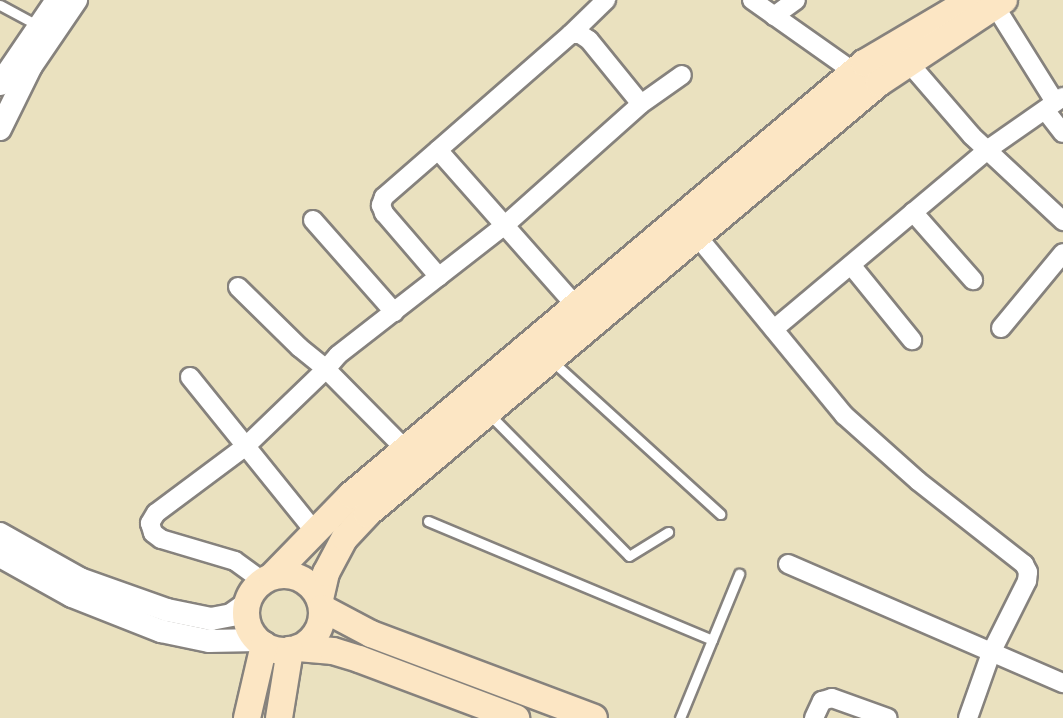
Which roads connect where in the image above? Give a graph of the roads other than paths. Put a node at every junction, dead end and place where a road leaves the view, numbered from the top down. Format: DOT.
graph roads {
  1 [pos="57,0"];
  2 [pos="76,0"];
  3 [pos="606,0"];
  4 [pos="753,0"];
  5 [pos="796,0"];
  6 [pos="990,2"];
  7 [pos="0,5"];
  8 [pos="774,16"];
  9 [pos="39,26"];
  10 [pos="571,34"];
  11 [pos="909,63"];
  12 [pos="854,72"];
  13 [pos="682,75"];
  14 [pos="0,84"];
  15 [pos="1054,103"];
  16 [pos="641,104"];
  17 [pos="0,129"];
  18 [pos="1063,133"];
  19 [pos="438,150"];
  20 [pos="987,150"];
  21 [pos="913,212"];
  22 [pos="314,220"];
  23 [pos="1063,221"];
  24 [pos="504,226"];
  25 [pos="697,236"];
  26 [pos="1063,253"];
  27 [pos="850,265"];
  28 [pos="439,277"];
  29 [pos="972,280"];
  30 [pos="238,287"];
  31 [pos="576,306"];
  32 [pos="394,312"];
  33 [pos="1001,328"];
  34 [pos="774,329"];
  35 [pos="912,340"];
  36 [pos="550,359"];
  37 [pos="326,369"];
  38 [pos="190,377"];
  39 [pos="487,412"];
  40 [pos="246,446"];
  41 [pos="414,458"];
  42 [pos="720,514"];
  43 [pos="428,521"];
  44 [pos="668,532"];
  45 [pos="316,533"];
  46 [pos="0,534"];
  47 [pos="0,556"];
  48 [pos="788,564"];
  49 [pos="739,574"];
  50 [pos="268,578"];
  51 [pos="247,604"];
  52 [pos="321,604"];
  53 [pos="712,640"];
  54 [pos="260,643"];
  55 [pos="294,649"];
  56 [pos="991,652"];
  57 [pos="1063,682"];
  58 [pos="248,718"];
  59 [pos="279,718"];
  60 [pos="516,718"];
  61 [pos="594,718"];
  62 [pos="680,718"];
  63 [pos="814,718"];
  64 [pos="888,718"];
  65 [pos="968,718"];
  1 -- 9 [label="street"];
  2 -- 17 [label="street"];
  3 -- 10 [label="street"];
  4 -- 8 [label="street"];
  5 -- 8 [label="street"];
  6 -- 11 [label="main road"];
  6 -- 12 [label="main road"];
  6 -- 15 [label="street"];
  7 -- 9 [label="lane"];
  8 -- 12 [label="street"];
  9 -- 14 [label="street"];
  10 -- 16 [label="street"];
  10 -- 19 [label="street"];
  11 -- 20 [label="street"];
  11 -- 25 [label="main road"];
  12 -- 31 [label="main road"];
  13 -- 16 [label="street"];
  15 -- 18 [label="street"];
  15 -- 20 [label="street"];
  16 -- 24 [label="street"];
  19 -- 24 [label="street"];
  19 -- 28 [label="street"];
  20 -- 21 [label="street"];
  20 -- 23 [label="street"];
  21 -- 27 [label="street"];
  21 -- 29 [label="street"];
  22 -- 32 [label="street"];
  24 -- 28 [label="street"];
  24 -- 31 [label="street"];
  25 -- 34 [label="street"];
  25 -- 36 [label="main road"];
  26 -- 33 [label="street"];
  27 -- 34 [label="street"];
  27 -- 35 [label="street"];
  28 -- 32 [label="street"];
  30 -- 37 [label="street"];
  31 -- 41 [label="main road"];
  32 -- 37 [label="street"];
  34 -- 56 [label="street"];
  36 -- 39 [label="main road"];
  36 -- 42 [label="lane"];
  37 -- 40 [label="street"];
  37 -- 41 [label="street"];
  38 -- 40 [label="street"];
  39 -- 41 [label="main road"];
  39 -- 44 [label="lane"];
  40 -- 45 [label="street"];
  40 -- 50 [label="street"];
  41 -- 45 [label="main road"];
  41 -- 52 [label="main road"];
  43 -- 53 [label="lane"];
  45 -- 50 [label="main road"];
  46 -- 51 [label="street"];
  47 -- 54 [label="street"];
  48 -- 56 [label="street"];
  49 -- 53 [label="lane"];
  50 -- 51 [label="main road"];
  50 -- 52 [label="main road"];
  51 -- 54 [label="main road"];
  52 -- 55 [label="main road"];
  52 -- 61 [label="main road"];
  53 -- 62 [label="lane"];
  54 -- 55 [label="main road"];
  54 -- 58 [label="main road"];
  55 -- 59 [label="main road"];
  55 -- 60 [label="main road"];
  56 -- 57 [label="street"];
  56 -- 65 [label="street"];
  63 -- 64 [label="street"];
}
